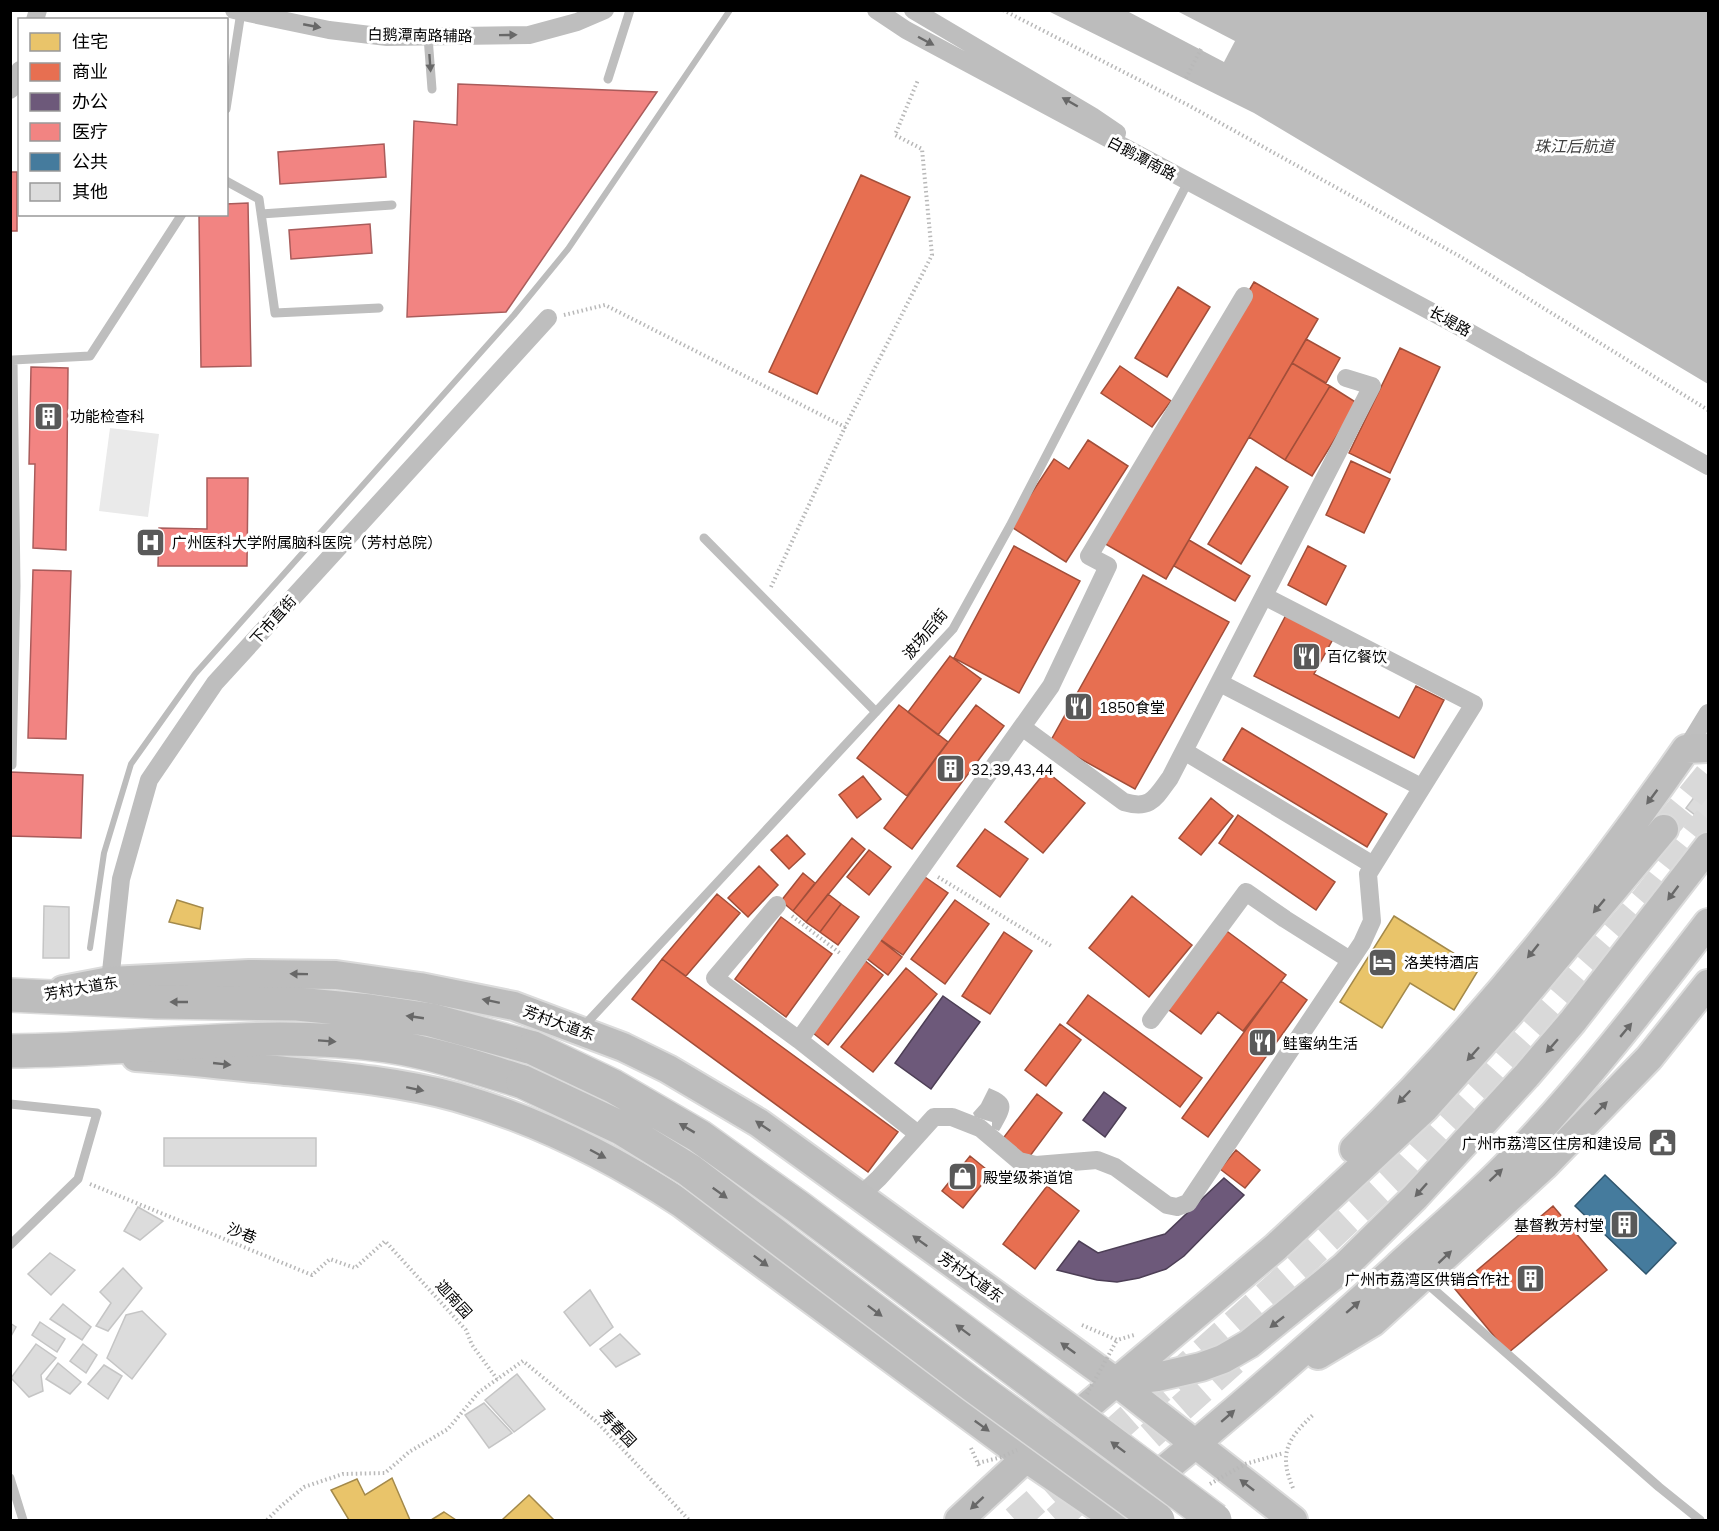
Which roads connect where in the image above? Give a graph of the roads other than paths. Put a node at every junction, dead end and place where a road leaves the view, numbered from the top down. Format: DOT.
graph roads {
  1 [pos="605,10"];
  2 [pos="630,10"];
  3 [pos="876,10"];
  4 [pos="913,10"];
  5 [pos="237,11"];
  6 [pos="428,37"];
  7 [pos="18,75"];
  8 [pos="608,79"];
  9 [pos="432,89"];
  10 [pos="10,90"];
  11 [pos="228,91"];
  12 [pos="228,182"];
  13 [pos="1188,182"];
  14 [pos="392,205"];
  15 [pos="261,213"];
  16 [pos="181,216"];
  17 [pos="1244,296"];
  18 [pos="379,308"];
  19 [pos="547,319"];
  20 [pos="1346,378"];
  21 [pos="1708,466"];
  22 [pos="704,538"];
  23 [pos="1264,596"];
  24 [pos="1220,683"];
  25 [pos="876,712"];
  26 [pos="1708,713"];
  27 [pos="1022,727"];
  28 [pos="1697,749"];
  29 [pos="1184,751"];
  30 [pos="12,765"];
  31 [pos="1421,787"];
  32 [pos="1664,829"];
  33 [pos="1708,847"];
  34 [pos="1373,865"];
  35 [pos="777,905"];
  36 [pos="1708,923"];
  37 [pos="1350,960"];
  38 [pos="110,981"];
  39 [pos="1708,984"];
  40 [pos="24,995"];
  41 [pos="1151,1020"];
  42 [pos="580,1030"];
  43 [pos="799,1040"];
  44 [pos="10,1051"];
  45 [pos="59,1051"];
  46 [pos="10,1104"];
  47 [pos="918,1134"];
  48 [pos="860,1196"];
  49 [pos="10,1245"];
  50 [pos="1421,1279"];
  51 [pos="1116,1382"];
  52 [pos="1261,1387"];
  53 [pos="1195,1445"];
  54 [pos="1026,1458"];
  55 [pos="10,1478"];
  56 [pos="1110,1519"];
  57 [pos="23,1521"];
  58 [pos="959,1521"];
  59 [pos="1158,1521"];
  60 [pos="1215,1521"];
  61 [pos="1293,1521"];
  62 [pos="1700,1521"];
  6 -- 1 [label="street, 白鹅潭南路辅路, one-way"];
  2 -- 8 [label="lane"];
  3 -- 13 [label="street, 白鹅潭南路, one-way"];
  13 -- 4 [label="street, 白鹅潭南路, one-way"];
  5 -- 6 [label="street, 白鹅潭南路辅路, one-way"];
  5 -- 11 [label="lane"];
  6 -- 9 [label="lane, one-way"];
  7 -- 10 [label="street"];
  12 -- 15 [label="lane"];
  13 -- 21 [label="street, 长堤路"];
  13 -- 25 [label="lane, 波场后街"];
  14 -- 15 [label="lane"];
  15 -- 18 [label="lane"];
  16 -- 30 [label="lane"];
  17 -- 27 [label="street"];
  19 -- 38 [label="street, 下市直街"];
  20 -- 23 [label="street"];
  22 -- 25 [label="lane"];
  23 -- 24 [label="street"];
  23 -- 31 [label="street"];
  24 -- 29 [label="street"];
  24 -- 31 [label="street"];
  25 -- 42 [label="lane, 波场后街"];
  26 -- 28 [label="street"];
  27 -- 29 [label="street"];
  27 -- 43 [label="street"];
  28 -- 51 [label="main road, one-way"];
  29 -- 34 [label="street"];
  31 -- 34 [label="street"];
  32 -- 51 [label="main road, one-way"];
  33 -- 51 [label="main road, one-way"];
  34 -- 37 [label="street"];
  35 -- 43 [label="street"];
  52 -- 36 [label="main road, one-way"];
  37 -- 41 [label="street"];
  37 -- 47 [label="street"];
  38 -- 40 [label="main road, 芳村大道东"];
  42 -- 38 [label="main road, 芳村大道东, one-way"];
  50 -- 39 [label="main road, one-way"];
  60 -- 40 [label="highway, 芳村大道东, one-way, bridge"];
  48 -- 42 [label="main road, 芳村大道东, one-way"];
  43 -- 47 [label="street"];
  44 -- 45 [label="highway"];
  45 -- 54 [label="main road, one-way"];
  45 -- 59 [label="highway, one-way, bridge"];
  46 -- 49 [label="lane"];
  47 -- 48 [label="street"];
  51 -- 48 [label="main road, 芳村大道东, one-way"];
  50 -- 52 [label="main road"];
  50 -- 62 [label="lane"];
  51 -- 53 [label="main road, 芳村大道东"];
  51 -- 54 [label="main road"];
  53 -- 52 [label="main road, one-way"];
  53 -- 56 [label="main road"];
  61 -- 53 [label="main road, 芳村大道东, one-way"];
  54 -- 56 [label="main road"];
  54 -- 58 [label="main road, one-way"];
  55 -- 57 [label="lane"];
}
